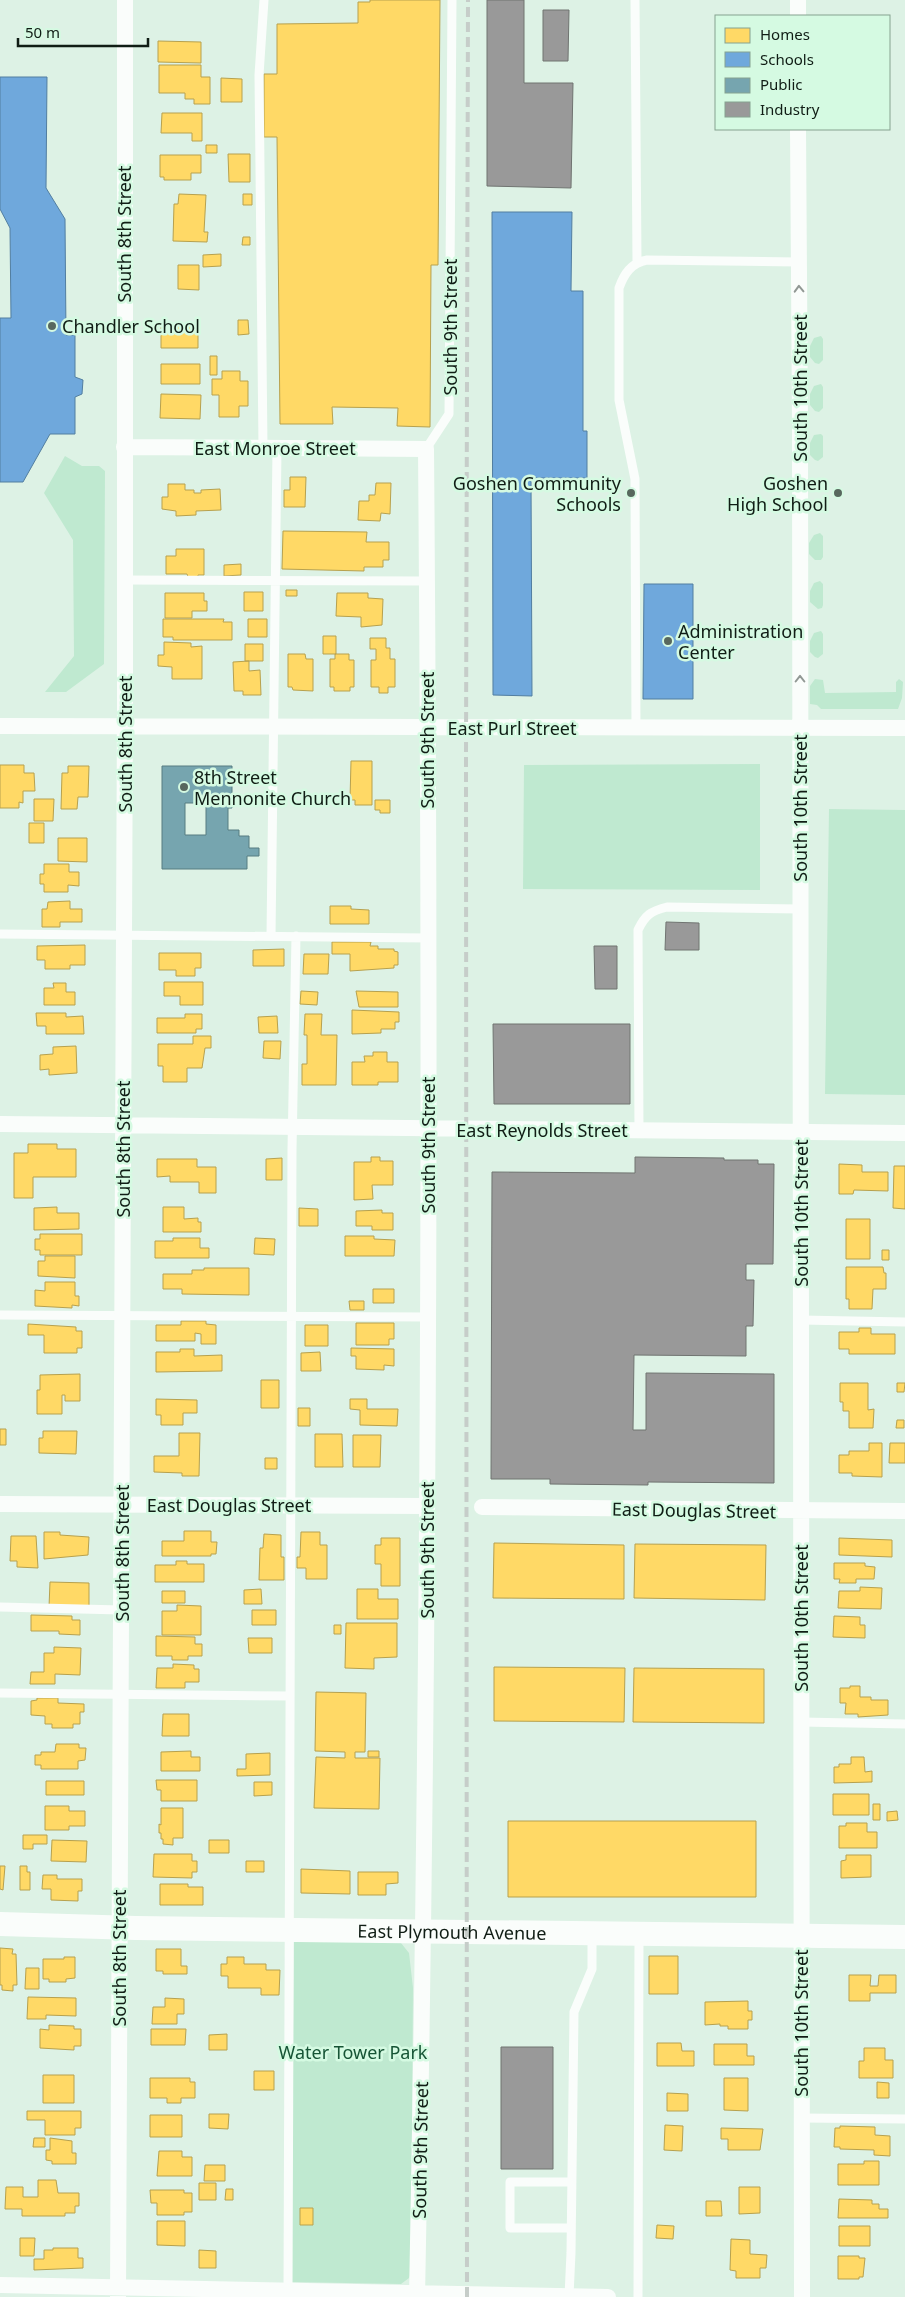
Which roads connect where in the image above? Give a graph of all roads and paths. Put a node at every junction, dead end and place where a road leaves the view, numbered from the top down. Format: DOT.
graph roads {
  1 [pos="125,0"];
  2 [pos="264,0"];
  3 [pos="452,0"];
  4 [pos="635,0"];
  5 [pos="798,0"];
  6 [pos="798,15"];
  7 [pos="798,130"];
  8 [pos="637,262"];
  9 [pos="798,262"];
  10 [pos="124,447"];
  11 [pos="270,448"];
  12 [pos="426,449"];
  13 [pos="124,580"];
  14 [pos="277,581"];
  15 [pos="427,581"];
  16 [pos="0,726"];
  17 [pos="125,727"];
  18 [pos="636,727"];
  19 [pos="275,728"];
  20 [pos="426,728"];
  21 [pos="800,728"];
  22 [pos="905,728"];
  23 [pos="801,909"];
  24 [pos="0,934"];
  25 [pos="123,936"];
  26 [pos="272,936"];
  27 [pos="296,936"];
  28 [pos="428,938"];
  29 [pos="0,1124"];
  30 [pos="124,1125"];
  31 [pos="292,1128"];
  32 [pos="427,1129"];
  33 [pos="638,1131"];
  34 [pos="802,1132"];
  35 [pos="905,1134"];
  36 [pos="0,1315"];
  37 [pos="122,1316"];
  38 [pos="292,1316"];
  39 [pos="428,1317"];
  40 [pos="801,1320"];
  41 [pos="905,1322"];
  42 [pos="0,1504"];
  43 [pos="122,1504"];
  44 [pos="290,1505"];
  45 [pos="427,1506"];
  46 [pos="482,1507"];
  47 [pos="801,1511"];
  48 [pos="905,1512"];
  49 [pos="0,1607"];
  50 [pos="121,1610"];
  51 [pos="0,1693"];
  52 [pos="120,1694"];
  53 [pos="290,1696"];
  54 [pos="801,1722"];
  55 [pos="905,1724"];
  56 [pos="0,1924"];
  57 [pos="119,1928"];
  58 [pos="288,1930"];
  59 [pos="424,1931"];
  60 [pos="592,1933"];
  61 [pos="639,1934"];
  62 [pos="801,1936"];
  63 [pos="905,1938"];
  64 [pos="802,2118"];
  65 [pos="905,2119"];
  66 [pos="572,2182"];
  67 [pos="571,2228"];
  68 [pos="0,2284"];
  69 [pos="118,2292"];
  70 [pos="288,2294"];
  71 [pos="418,2295"];
  72 [pos="569,2296"];
  73 [pos="608,2297"];
  74 [pos="638,2297"];
  75 [pos="802,2297"];
  1 -- 10 [label="street, South 8th Street"];
  2 -- 11 [label="lane"];
  3 -- 12 [label="lane, South 9th Street"];
  4 -- 8 [label="lane"];
  5 -- 6 [label="street"];
  7 -- 9 [label="street, South 10th Street"];
  8 -- 9 [label="lane"];
  8 -- 18 [label="lane"];
  21 -- 9 [label="street, South 10th Street, one-way"];
  10 -- 11 [label="street, East Monroe Street"];
  10 -- 13 [label="street, South 8th Street"];
  11 -- 12 [label="street, East Monroe Street"];
  11 -- 14 [label="lane"];
  12 -- 15 [label="street, South 9th Street"];
  13 -- 14 [label="lane"];
  13 -- 17 [label="street, South 8th Street"];
  14 -- 15 [label="lane"];
  14 -- 19 [label="lane"];
  15 -- 20 [label="street, South 9th Street"];
  16 -- 17 [label="street, East Purl Street"];
  17 -- 19 [label="street, East Purl Street"];
  17 -- 25 [label="street, South 8th Street"];
  18 -- 20 [label="street, East Purl Street"];
  18 -- 21 [label="street, East Purl Street"];
  19 -- 20 [label="street, East Purl Street"];
  19 -- 26 [label="lane"];
  20 -- 28 [label="street, South 9th Street"];
  21 -- 22 [label="street, East Purl Street"];
  21 -- 23 [label="street, South 10th Street"];
  23 -- 33 [label="lane"];
  23 -- 34 [label="street, South 10th Street"];
  24 -- 25 [label="lane"];
  25 -- 26 [label="lane"];
  25 -- 30 [label="street, South 8th Street"];
  26 -- 27 [label="lane"];
  27 -- 28 [label="lane"];
  27 -- 31 [label="lane"];
  28 -- 32 [label="street, South 9th Street"];
  29 -- 30 [label="street, East Reynolds Street"];
  30 -- 31 [label="street, East Reynolds Street"];
  30 -- 37 [label="street, South 8th Street"];
  31 -- 32 [label="street, East Reynolds Street"];
  31 -- 38 [label="lane"];
  32 -- 33 [label="street, East Reynolds Street"];
  32 -- 39 [label="street, South 9th Street"];
  33 -- 34 [label="street, East Reynolds Street"];
  34 -- 35 [label="street, East Reynolds Street"];
  34 -- 40 [label="street, South 10th Street"];
  36 -- 37 [label="lane"];
  37 -- 38 [label="lane"];
  37 -- 43 [label="street, South 8th Street"];
  38 -- 39 [label="lane"];
  38 -- 44 [label="lane"];
  39 -- 45 [label="street, South 9th Street"];
  40 -- 41 [label="lane"];
  40 -- 47 [label="street, South 10th Street"];
  42 -- 43 [label="street, East Douglas Street"];
  43 -- 44 [label="street, East Douglas Street"];
  43 -- 50 [label="street, South 8th Street"];
  44 -- 45 [label="street, East Douglas Street"];
  44 -- 53 [label="lane"];
  45 -- 59 [label="street, South 9th Street"];
  46 -- 47 [label="street, East Douglas Street"];
  47 -- 48 [label="street, East Douglas Street"];
  47 -- 54 [label="street, South 10th Street"];
  49 -- 50 [label="lane"];
  50 -- 52 [label="street, South 8th Street"];
  51 -- 52 [label="lane"];
  52 -- 53 [label="lane"];
  52 -- 57 [label="street, South 8th Street"];
  53 -- 58 [label="lane"];
  54 -- 55 [label="lane"];
  54 -- 62 [label="street, South 10th Street"];
  56 -- 57 [label="main road, East Plymouth Avenue"];
  57 -- 58 [label="main road, East Plymouth Avenue"];
  57 -- 69 [label="street, South 8th Street"];
  58 -- 59 [label="main road, East Plymouth Avenue"];
  58 -- 70 [label="lane"];
  59 -- 60 [label="main road, East Plymouth Avenue"];
  59 -- 71 [label="street, South 9th Street"];
  60 -- 61 [label="main road, East Plymouth Avenue"];
  60 -- 66 [label="lane"];
  61 -- 62 [label="main road, East Plymouth Avenue"];
  61 -- 74 [label="lane"];
  62 -- 63 [label="main road, East Plymouth Avenue"];
  62 -- 64 [label="street, South 10th Street"];
  64 -- 65 [label="lane"];
  64 -- 75 [label="street, South 10th Street"];
  66 -- 67 [label="lane"];
  66 -- 67 [label="lane"];
  67 -- 72 [label="lane"];
  68 -- 69 [label="street"];
  69 -- 70 [label="street"];
  70 -- 71 [label="street"];
  71 -- 72 [label="street"];
  72 -- 73 [label="street"];
}
